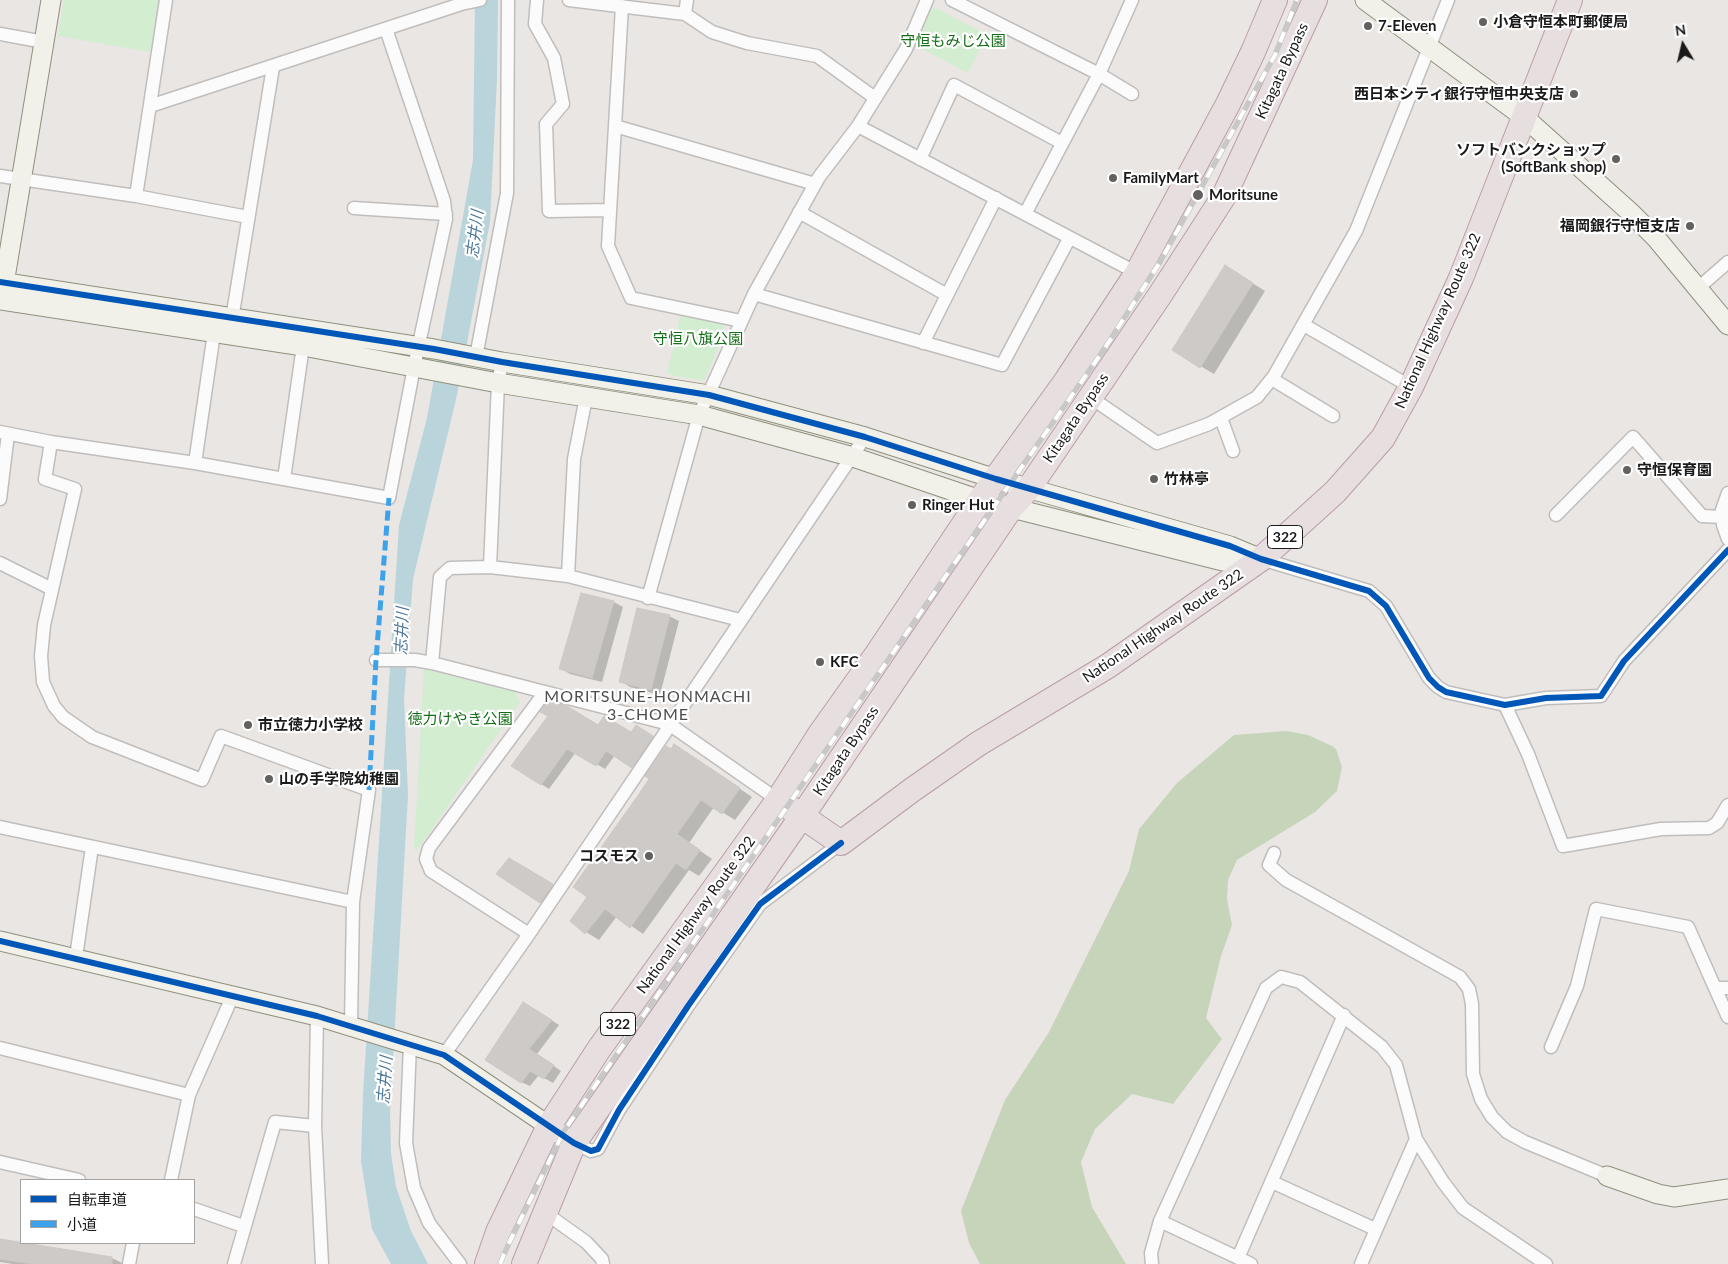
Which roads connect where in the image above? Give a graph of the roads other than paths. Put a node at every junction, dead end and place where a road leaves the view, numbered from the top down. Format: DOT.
graph roads {
  1 [pos="51,0"];
  2 [pos="166,0"];
  3 [pos="480,0"];
  4 [pos="508,0"];
  5 [pos="537,0"];
  6 [pos="569,0"];
  7 [pos="687,0"];
  8 [pos="927,0"];
  9 [pos="952,0"];
  10 [pos="1132,0"];
  11 [pos="1275,0"];
  12 [pos="1315,0"];
  13 [pos="1365,0"];
  14 [pos="1448,0"];
  15 [pos="1570,0"];
  16 [pos="622,6"];
  17 [pos="685,14"];
  18 [pos="386,29"];
  19 [pos="0,34"];
  20 [pos="44,42"];
  21 [pos="1430,48"];
  22 [pos="273,67"];
  23 [pos="1099,74"];
  24 [pos="1132,94"];
  25 [pos="875,98"];
  26 [pos="150,106"];
  27 [pos="1524,117"];
  28 [pos="615,126"];
  29 [pos="858,126"];
  30 [pos="1062,143"];
  31 [pos="920,159"];
  32 [pos="0,176"];
  33 [pos="22,179"];
  34 [pos="816,184"];
  35 [pos="136,196"];
  36 [pos="996,198"];
  37 [pos="354,208"];
  38 [pos="610,210"];
  39 [pos="799,212"];
  40 [pos="446,214"];
  41 [pos="1025,214"];
  42 [pos="248,216"];
  43 [pos="1069,239"];
  44 [pos="1728,262"];
  45 [pos="1137,273"];
  46 [pos="1697,289"];
  47 [pos="754,294"];
  48 [pos="1,295"];
  49 [pos="947,295"];
  50 [pos="742,321"];
  51 [pos="1304,325"];
  52 [pos="1728,325"];
  53 [pos="225,329"];
  54 [pos="923,343"];
  55 [pos="303,346"];
  56 [pos="427,348"];
  57 [pos="473,357"];
  58 [pos="502,362"];
  59 [pos="421,369"];
  60 [pos="1272,379"];
  61 [pos="498,383"];
  62 [pos="1411,387"];
  63 [pos="709,395"];
  64 [pos="586,397"];
  65 [pos="1090,397"];
  66 [pos="700,415"];
  67 [pos="1333,416"];
  68 [pos="1220,418"];
  69 [pos="4,433"];
  70 [pos="865,437"];
  71 [pos="51,442"];
  72 [pos="1233,450"];
  73 [pos="853,457"];
  74 [pos="195,462"];
  75 [pos="284,479"];
  76 [pos="996,479"];
  77 [pos="1029,488"];
  78 [pos="1728,493"];
  79 [pos="0,499"];
  80 [pos="980,500"];
  81 [pos="1011,508"];
  82 [pos="1556,515"];
  83 [pos="1722,517"];
  84 [pos="1728,539"];
  85 [pos="1728,550"];
  86 [pos="1261,559"];
  87 [pos="0,563"];
  88 [pos="490,567"];
  89 [pos="568,576"];
  90 [pos="52,589"];
  91 [pos="648,598"];
  92 [pos="740,620"];
  93 [pos="381,660"];
  94 [pos="432,663"];
  95 [pos="544,692"];
  96 [pos="1505,705"];
  97 [pos="670,724"];
  98 [pos="778,800"];
  99 [pos="1728,805"];
  100 [pos="802,816"];
  101 [pos="0,827"];
  102 [pos="841,843"];
  103 [pos="92,847"];
  104 [pos="1274,853"];
  105 [pos="353,902"];
  106 [pos="529,934"];
  107 [pos="0,941"];
  108 [pos="76,957"];
  109 [pos="1722,988"];
  110 [pos="233,994"];
  111 [pos="1344,1015"];
  112 [pos="317,1016"];
  113 [pos="1728,1017"];
  114 [pos="351,1026"];
  115 [pos="406,1043"];
  116 [pos="1551,1047"];
  117 [pos="0,1048"];
  118 [pos="444,1055"];
  119 [pos="189,1095"];
  120 [pos="315,1126"];
  121 [pos="549,1126"];
  122 [pos="1416,1139"];
  123 [pos="574,1143"];
  124 [pos="0,1162"];
  125 [pos="1608,1176"];
  126 [pos="75,1179"];
  127 [pos="171,1179"];
  128 [pos="1272,1182"];
  129 [pos="1728,1189"];
  130 [pos="195,1209"];
  131 [pos="544,1212"];
  132 [pos="1160,1221"];
  133 [pos="243,1226"];
  134 [pos="1375,1229"];
  135 [pos="133,1244"];
  136 [pos="1238,1258"];
  137 [pos="129,1264"];
  138 [pos="234,1264"];
  139 [pos="322,1264"];
  140 [pos="460,1264"];
  141 [pos="487,1264"];
  142 [pos="524,1264"];
  143 [pos="604,1264"];
  144 [pos="1152,1264"];
  145 [pos="1251,1264"];
  146 [pos="1361,1264"];
  147 [pos="1546,1264"];
  1 -- 20 [label="street"];
  2 -- 26 [label="street"];
  3 -- 18 [label="street"];
  4 -- 57 [label="street"];
  5 -- 38 [label="street"];
  6 -- 16 [label="street"];
  7 -- 17 [label="street"];
  8 -- 25 [label="street"];
  9 -- 23 [label="street"];
  10 -- 23 [label="street"];
  11 -- 45 [label="highway, Kitagata Bypass / 322"];
  12 -- 65 [label="highway, Kitagata Bypass / 322"];
  13 -- 21 [label="street"];
  14 -- 21 [label="street"];
  15 -- 27 [label="highway, National Highway Route 322 / 322"];
  16 -- 17 [label="street"];
  16 -- 28 [label="street"];
  17 -- 25 [label="street"];
  18 -- 22 [label="street"];
  18 -- 40 [label="street"];
  19 -- 20 [label="street"];
  20 -- 33 [label="street"];
  21 -- 27 [label="street"];
  21 -- 51 [label="street"];
  22 -- 26 [label="street"];
  22 -- 42 [label="street"];
  23 -- 24 [label="street"];
  23 -- 30 [label="street"];
  25 -- 29 [label="street"];
  26 -- 35 [label="street"];
  27 -- 46 [label="street"];
  27 -- 62 [label="highway, National Highway Route 322 / 322"];
  28 -- 34 [label="street"];
  28 -- 38 [label="street"];
  29 -- 31 [label="street"];
  29 -- 34 [label="street"];
  30 -- 31 [label="street"];
  30 -- 41 [label="street"];
  31 -- 36 [label="street"];
  32 -- 33 [label="street"];
  33 -- 35 [label="street"];
  33 -- 48 [label="street"];
  34 -- 39 [label="street"];
  35 -- 42 [label="street"];
  36 -- 41 [label="street"];
  36 -- 49 [label="street"];
  37 -- 40 [label="street"];
  38 -- 50 [label="street"];
  39 -- 47 [label="street"];
  39 -- 49 [label="street"];
  40 -- 56 [label="street"];
  41 -- 43 [label="street"];
  42 -- 53 [label="street"];
  43 -- 45 [label="street"];
  43 -- 54 [label="street"];
  44 -- 46 [label="street"];
  45 -- 76 [label="highway, Kitagata Bypass / 322"];
  46 -- 52 [label="street"];
  47 -- 50 [label="street"];
  47 -- 54 [label="street"];
  48 -- 53 [label="street"];
  49 -- 54 [label="street"];
  50 -- 63 [label="street"];
  51 -- 60 [label="street"];
  51 -- 62 [label="street"];
  53 -- 55 [label="street"];
  53 -- 56 [label="street"];
  53 -- 74 [label="street"];
  55 -- 59 [label="street"];
  55 -- 75 [label="street"];
  56 -- 57 [label="street"];
  56 -- 59 [label="street"];
  57 -- 58 [label="street"];
  58 -- 61 [label="street"];
  58 -- 63 [label="street"];
  59 -- 61 [label="street"];
  59 -- 75 [label="street"];
  60 -- 67 [label="street"];
  60 -- 68 [label="street"];
  61 -- 64 [label="street"];
  61 -- 88 [label="street"];
  62 -- 86 [label="highway, National Highway Route 322 / 322"];
  63 -- 66 [label="street"];
  63 -- 70 [label="street"];
  64 -- 66 [label="street"];
  64 -- 89 [label="street"];
  65 -- 68 [label="street"];
  65 -- 77 [label="highway, Kitagata Bypass / 322"];
  66 -- 73 [label="street"];
  66 -- 91 [label="street"];
  68 -- 72 [label="street"];
  69 -- 71 [label="street"];
  69 -- 79 [label="street"];
  70 -- 73 [label="street"];
  70 -- 76 [label="street"];
  71 -- 74 [label="street"];
  71 -- 90 [label="street"];
  73 -- 80 [label="street"];
  73 -- 92 [label="street"];
  74 -- 75 [label="street"];
  76 -- 77 [label="street"];
  76 -- 80 [label="highway, Kitagata Bypass / 322"];
  77 -- 81 [label="highway, Kitagata Bypass / 322"];
  77 -- 86 [label="street"];
  78 -- 83 [label="street"];
  80 -- 81 [label="street"];
  80 -- 98 [label="highway, Kitagata Bypass / 322"];
  81 -- 86 [label="street"];
  81 -- 100 [label="highway, Kitagata Bypass / 322"];
  82 -- 83 [label="street"];
  83 -- 84 [label="street"];
  85 -- 96 [label="street"];
  86 -- 96 [label="street"];
  86 -- 102 [label="highway, National Highway Route 322 / 322"];
  87 -- 90 [label="street"];
  88 -- 89 [label="street"];
  88 -- 94 [label="street"];
  89 -- 91 [label="street"];
  90 -- 105 [label="street"];
  91 -- 92 [label="street"];
  92 -- 97 [label="street"];
  93 -- 94 [label="street"];
  94 -- 95 [label="street"];
  95 -- 97 [label="street"];
  95 -- 106 [label="street"];
  96 -- 99 [label="street"];
  97 -- 98 [label="street"];
  97 -- 106 [label="street"];
  98 -- 100 [label="highway"];
  98 -- 121 [label="highway, National Highway Route 322 / 322"];
  100 -- 102 [label="highway"];
  100 -- 123 [label="highway, National Highway Route 322 / 322"];
  101 -- 103 [label="street"];
  102 -- 123 [label="street"];
  103 -- 105 [label="street"];
  103 -- 108 [label="street"];
  104 -- 125 [label="street"];
  105 -- 114 [label="street"];
  106 -- 118 [label="street"];
  107 -- 108 [label="street"];
  108 -- 110 [label="street"];
  109 -- 113 [label="street"];
  109 -- 116 [label="street"];
  110 -- 112 [label="street"];
  110 -- 119 [label="street"];
  111 -- 122 [label="street"];
  111 -- 128 [label="street"];
  111 -- 132 [label="street"];
  112 -- 114 [label="street"];
  112 -- 120 [label="street"];
  114 -- 115 [label="street"];
  115 -- 118 [label="street"];
  115 -- 140 [label="street"];
  117 -- 119 [label="street"];
  118 -- 121 [label="street"];
  119 -- 127 [label="street"];
  120 -- 133 [label="street"];
  120 -- 139 [label="street"];
  121 -- 123 [label="street"];
  121 -- 141 [label="highway, National Highway Route 322 / 322"];
  122 -- 134 [label="street"];
  122 -- 147 [label="street"];
  123 -- 131 [label="highway, National Highway Route 322 / 322"];
  124 -- 126 [label="street"];
  125 -- 129 [label="street"];
  128 -- 134 [label="street"];
  128 -- 136 [label="street"];
  130 -- 133 [label="street"];
  131 -- 142 [label="highway, National Highway Route 322 / 322"];
  131 -- 143 [label="street"];
  132 -- 136 [label="street"];
  132 -- 144 [label="street"];
  133 -- 138 [label="street"];
  134 -- 146 [label="street"];
  135 -- 137 [label="street"];
  136 -- 145 [label="street"];
}
